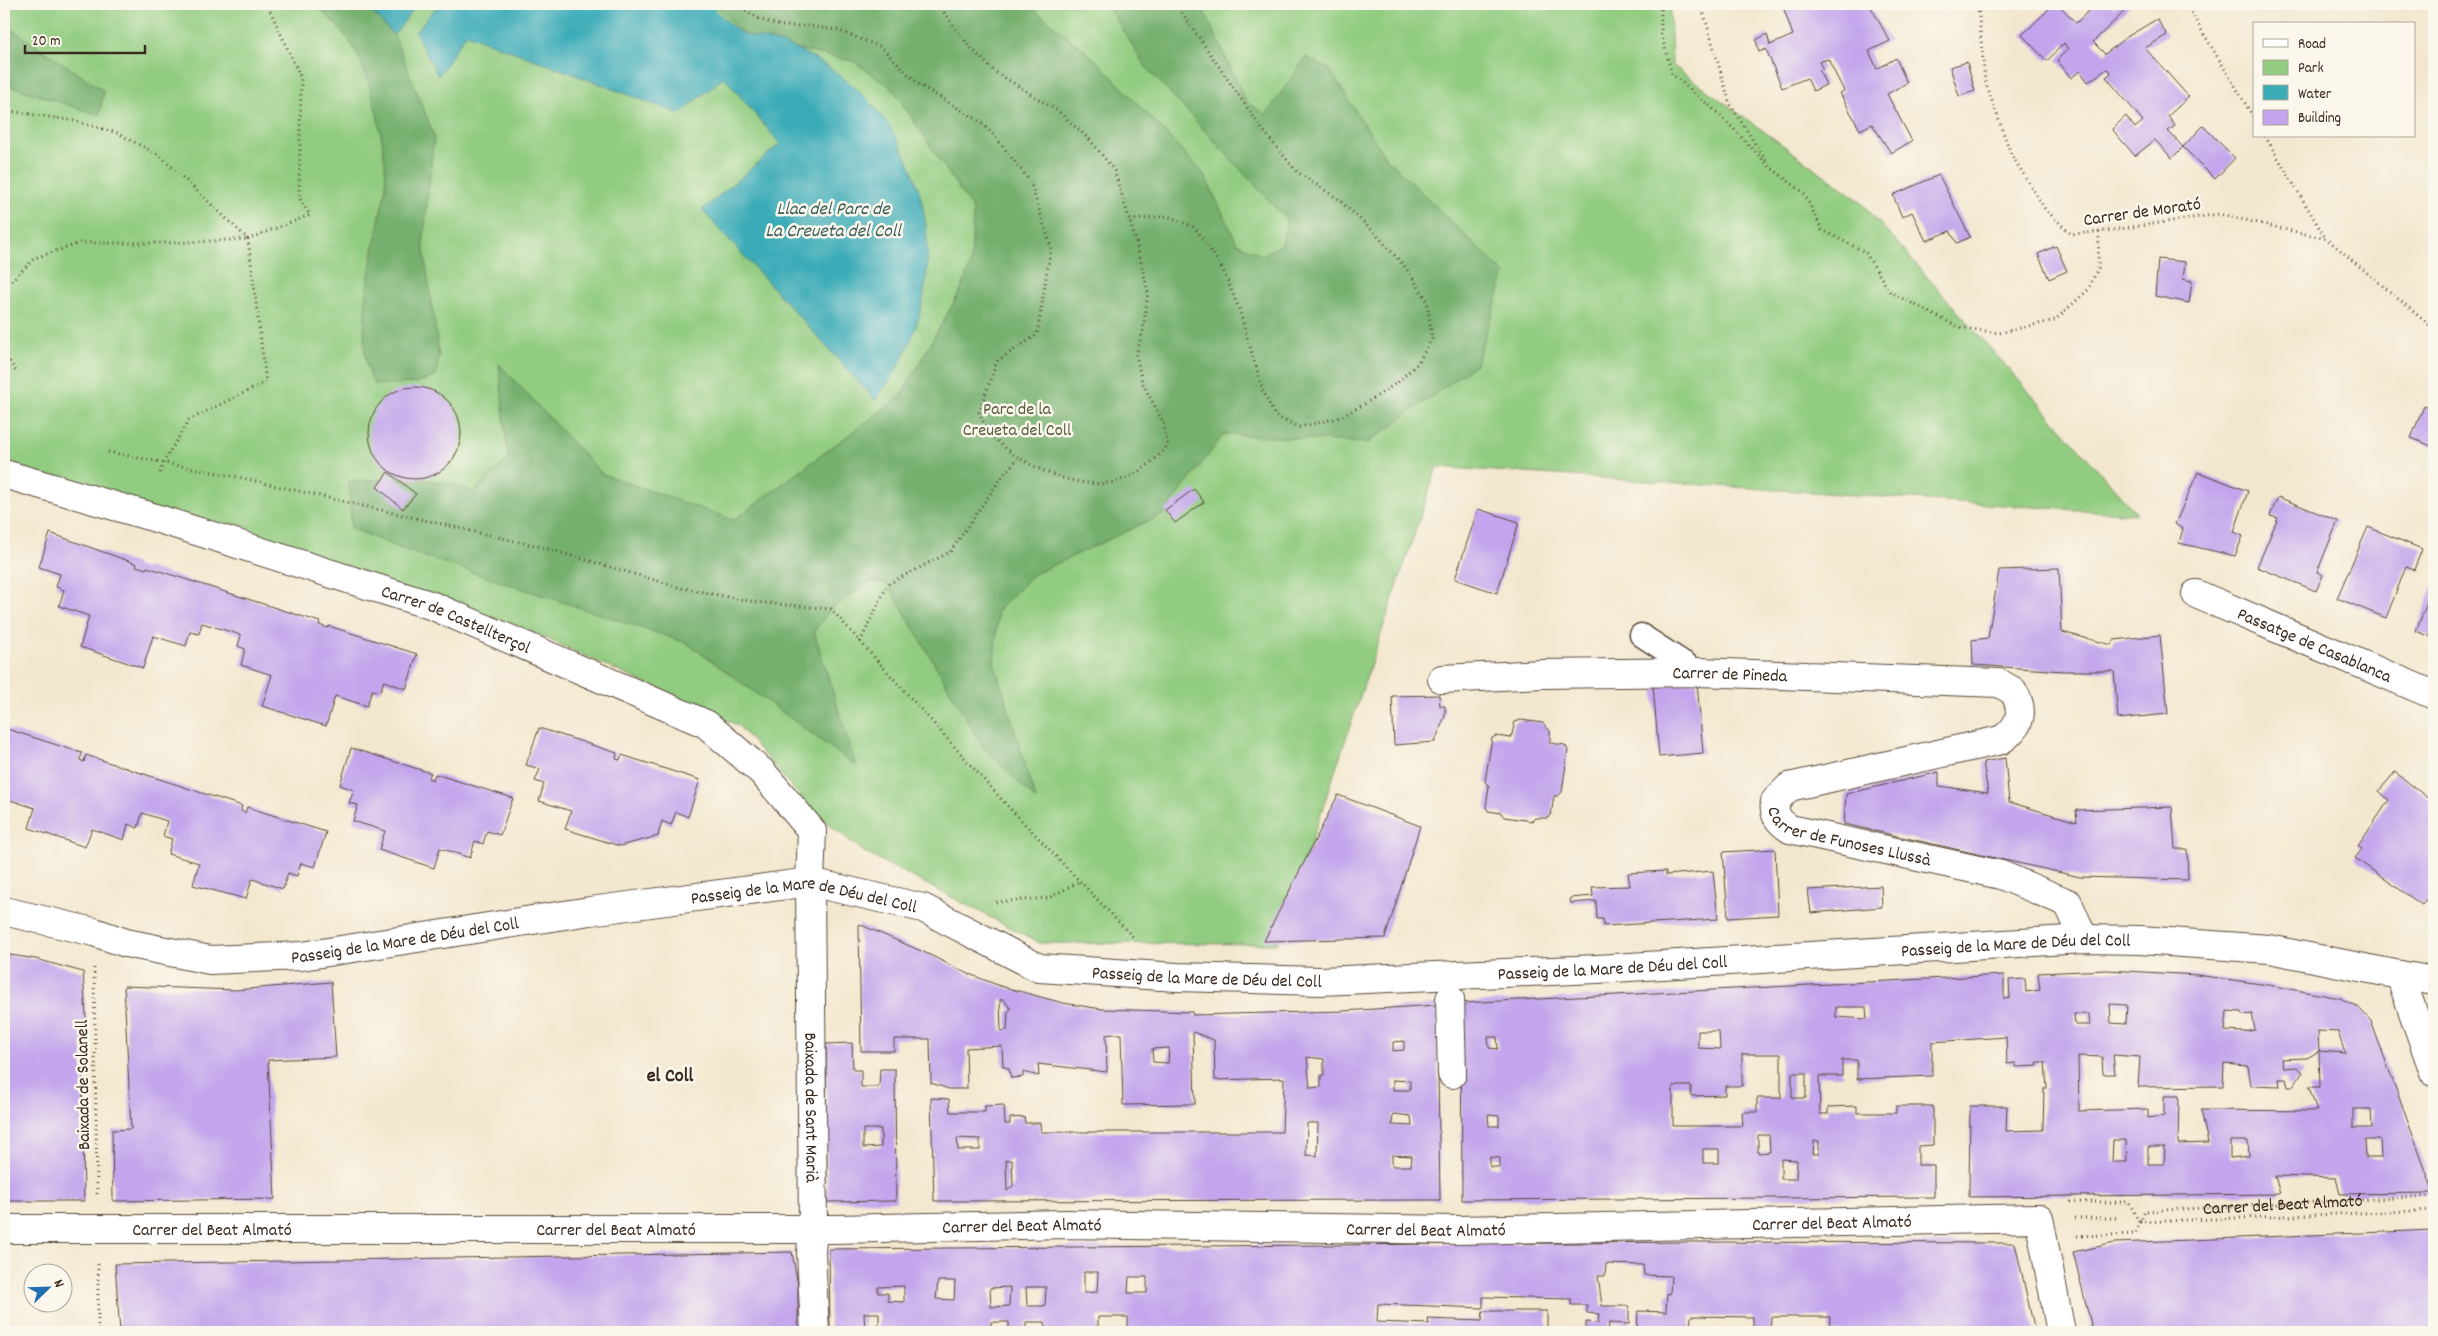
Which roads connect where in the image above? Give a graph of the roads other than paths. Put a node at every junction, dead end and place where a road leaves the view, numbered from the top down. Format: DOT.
graph roads {
  1 [pos="4,474"];
  2 [pos="2196,594"];
  3 [pos="1641,635"];
  4 [pos="1698,672"];
  5 [pos="1442,679"];
  6 [pos="2013,691"];
  7 [pos="2434,695"];
  8 [pos="810,882"];
  9 [pos="4,911"];
  10 [pos="2084,939"];
  11 [pos="2400,975"];
  12 [pos="2434,981"];
  13 [pos="1450,999"];
  14 [pos="2434,1072"];
  15 [pos="1452,1074"];
  16 [pos="813,1228"];
  17 [pos="4,1229"];
  18 [pos="816,1332"];
  19 [pos="2061,1332"];
  1 -- 8 [label="street, Carrer de Castellterçol"];
  2 -- 7 [label="street, Passatge de Casablanca"];
  3 -- 4 [label="lane"];
  4 -- 5 [label="street, Carrer de Pineda"];
  4 -- 6 [label="street, Carrer de Pineda"];
  6 -- 10 [label="street, Carrer de Funoses Llussà"];
  8 -- 9 [label="street, Passeig de la Mare de Déu del Coll"];
  8 -- 10 [label="street, Passeig de la Mare de Déu del Coll"];
  8 -- 16 [label="street, Baixada de Sant Marià"];
  10 -- 11 [label="street, Passeig de la Mare de Déu del Coll"];
  11 -- 12 [label="street, Passeig de la Mare de Déu del Coll"];
  11 -- 14 [label="street"];
  13 -- 15 [label="street"];
  16 -- 17 [label="street, Carrer del Beat Almató"];
  16 -- 18 [label="street, Baixada de Sant Marià"];
  16 -- 19 [label="street, Carrer del Beat Almató"];
}
